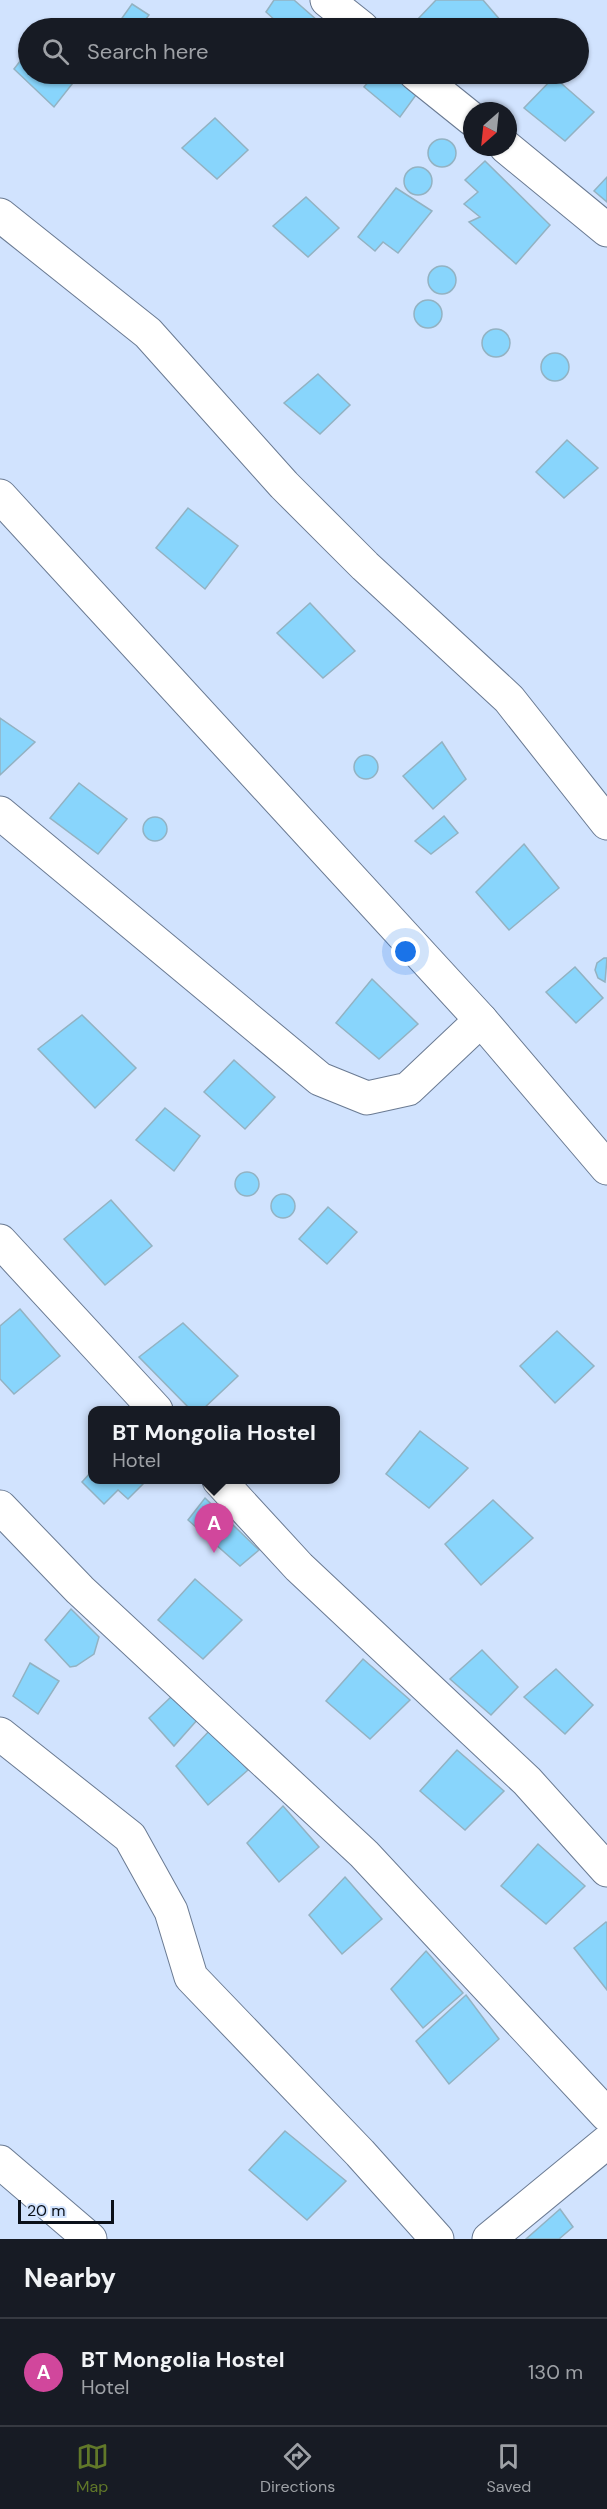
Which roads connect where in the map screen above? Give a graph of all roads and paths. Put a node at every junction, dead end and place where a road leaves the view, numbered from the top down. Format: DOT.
graph roads {
  1 [pos="327,0"];
  2 [pos="350,18"];
  3 [pos="428,84"];
  4 [pos="463,112"];
  5 [pos="517,156"];
  6 [pos="0,215"];
  7 [pos="607,230"];
  8 [pos="0,496"];
  9 [pos="0,813"];
  10 [pos="607,823"];
  11 [pos="480,1020"];
  12 [pos="607,1168"];
  13 [pos="0,1241"];
  14 [pos="152,1406"];
  15 [pos="224,1484"];
  16 [pos="0,1507"];
  17 [pos="0,1734"];
  18 [pos="607,1870"];
  19 [pos="607,2115"];
  20 [pos="603,2153"];
  21 [pos="0,2162"];
  22 [pos="90,2239"];
  23 [pos="437,2239"];
  24 [pos="489,2239"];
  1 -- 2 [label="street"];
  3 -- 4 [label="street"];
  5 -- 7 [label="street"];
  6 -- 10 [label="street"];
  8 -- 11 [label="street"];
  9 -- 11 [label="street"];
  11 -- 12 [label="street"];
  13 -- 14 [label="street"];
  15 -- 18 [label="street"];
  16 -- 19 [label="street"];
  17 -- 23 [label="street"];
  20 -- 24 [label="street"];
  21 -- 22 [label="street"];
}
